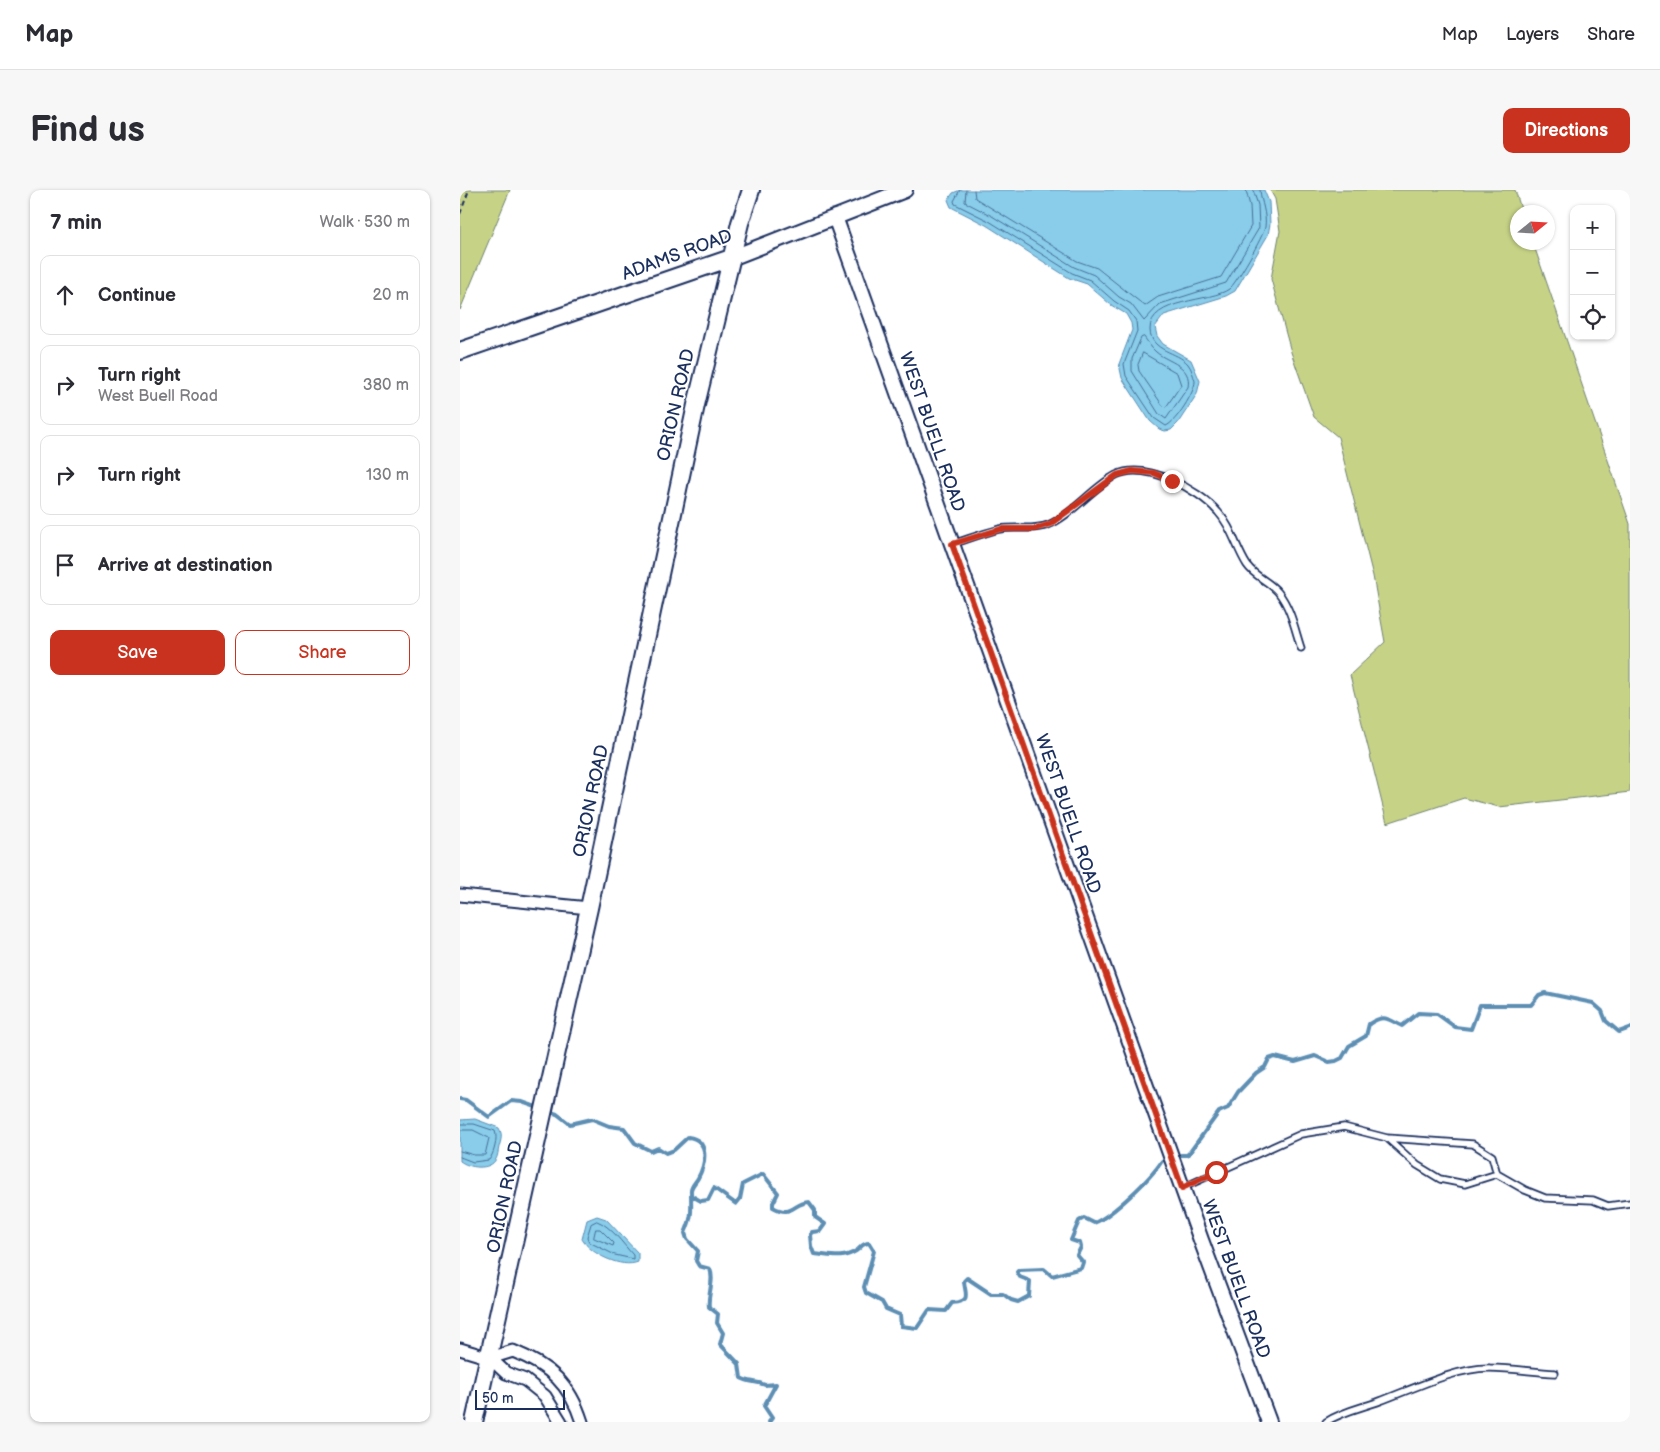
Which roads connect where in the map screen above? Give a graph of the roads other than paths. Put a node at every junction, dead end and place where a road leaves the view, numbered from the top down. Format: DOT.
graph roads {
  1 [pos="751,190"];
  2 [pos="905,190"];
  3 [pos="835,216"];
  4 [pos="731,258"];
  5 [pos="460,351"];
  6 [pos="952,544"];
  7 [pos="1301,648"];
  8 [pos="460,895"];
  9 [pos="589,908"];
  10 [pos="1387,1138"];
  11 [pos="1498,1174"];
  12 [pos="1182,1188"];
  13 [pos="1630,1203"];
  14 [pos="460,1349"];
  15 [pos="490,1358"];
  16 [pos="551,1372"];
  17 [pos="1556,1373"];
  18 [pos="539,1391"];
  19 [pos="474,1422"];
  20 [pos="562,1422"];
  21 [pos="582,1422"];
  22 [pos="1269,1422"];
  23 [pos="1326,1422"];
  1 -- 4 [label="main road, ORION ROAD"];
  2 -- 3 [label="street, ADAMS ROAD"];
  3 -- 4 [label="street, ADAMS ROAD"];
  3 -- 6 [label="street, WEST BUELL ROAD"];
  4 -- 5 [label="main road, ADAMS ROAD"];
  4 -- 9 [label="main road, ORION ROAD"];
  6 -- 7 [label="lane"];
  6 -- 12 [label="street, WEST BUELL ROAD"];
  8 -- 9 [label="street"];
  9 -- 15 [label="main road, ORION ROAD"];
  10 -- 11 [label="lane"];
  10 -- 11 [label="lane"];
  10 -- 12 [label="lane"];
  11 -- 13 [label="lane"];
  12 -- 22 [label="street, WEST BUELL ROAD"];
  14 -- 15 [label="street"];
  15 -- 16 [label="street"];
  15 -- 18 [label="street"];
  15 -- 19 [label="main road, ORION ROAD"];
  16 -- 18 [label="street"];
  16 -- 21 [label="street"];
  17 -- 23 [label="lane"];
  18 -- 20 [label="street"];
}
